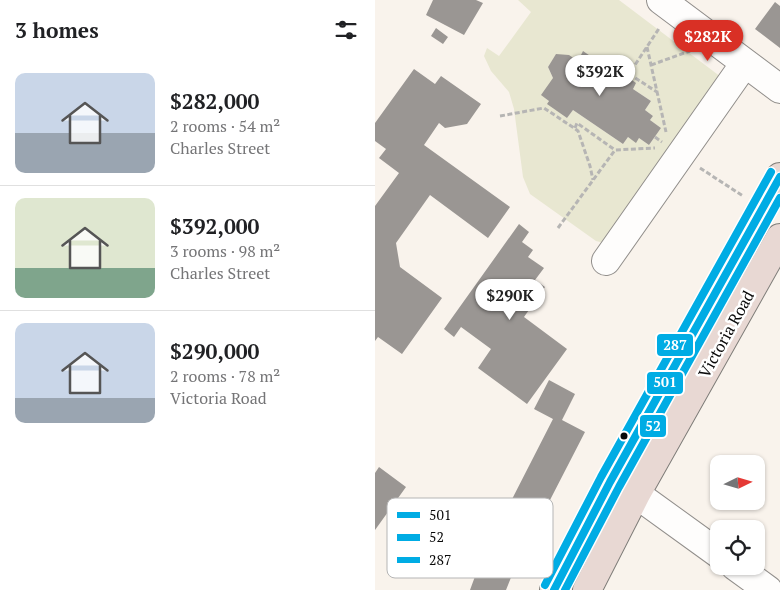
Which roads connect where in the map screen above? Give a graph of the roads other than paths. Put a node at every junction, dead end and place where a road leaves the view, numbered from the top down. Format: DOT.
graph roads {
  1 [pos="661,13"];
  2 [pos="745,63"];
  3 [pos="780,89"];
  4 [pos="780,177"];
  5 [pos="780,238"];
  6 [pos="606,261"];
  7 [pos="636,494"];
  8 [pos="710,547"];
  9 [pos="747,575"];
  10 [pos="554,590"];
  11 [pos="587,590"];
  12 [pos="768,590"];
  1 -- 2 [label="street"];
  2 -- 3 [label="street"];
  2 -- 6 [label="street"];
  4 -- 10 [label="highway, Victoria Road"];
  5 -- 7 [label="highway, Victoria Road"];
  7 -- 8 [label="street"];
  7 -- 11 [label="highway, Victoria Road"];
  9 -- 12 [label="street"];
}
